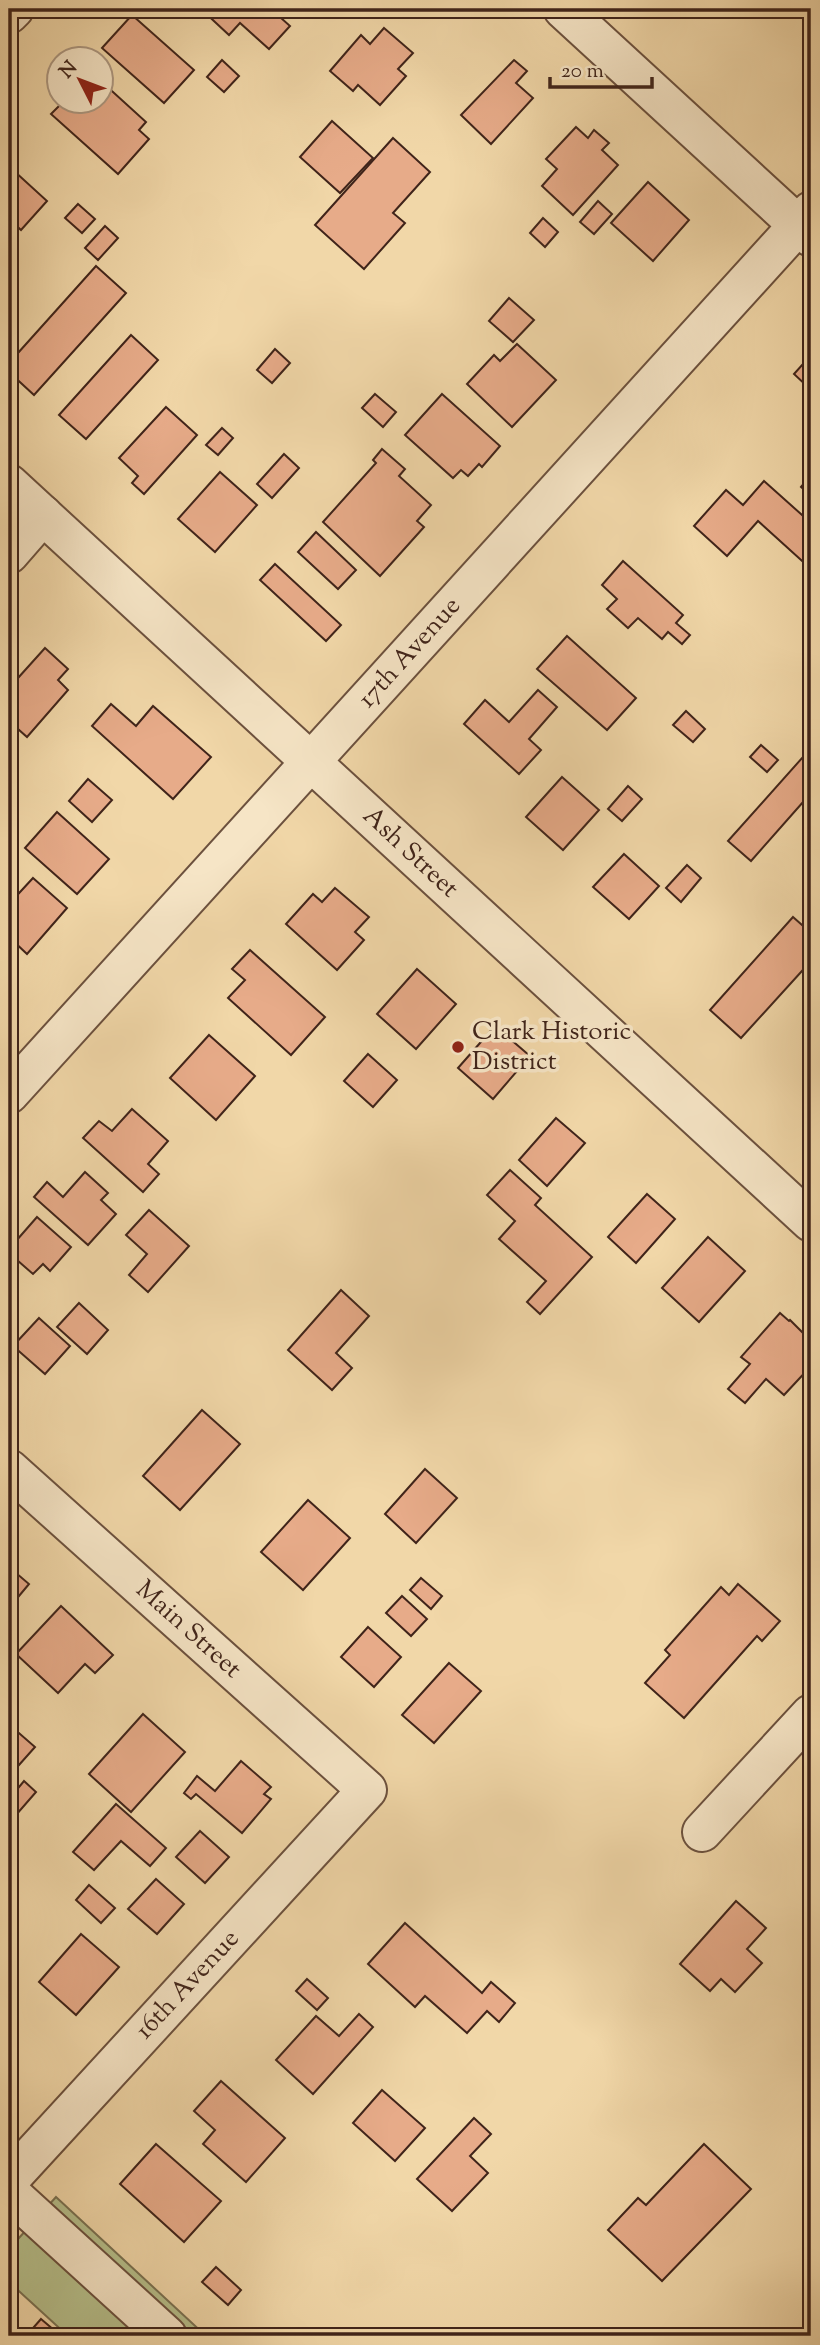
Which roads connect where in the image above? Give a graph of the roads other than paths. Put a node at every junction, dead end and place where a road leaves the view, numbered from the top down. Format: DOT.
graph roads {
  1 [pos="14,9"];
  2 [pos="563,9"];
  3 [pos="9,14"];
  4 [pos="807,225"];
  5 [pos="9,484"];
  6 [pos="43,515"];
  7 [pos="9,554"];
  8 [pos="311,761"];
  9 [pos="9,1094"];
  10 [pos="811,1222"];
  11 [pos="9,1469"];
  12 [pos="811,1714"];
  13 [pos="367,1790"];
  14 [pos="702,1832"];
  15 [pos="9,2180"];
  16 [pos="9,2192"];
  17 [pos="167,2336"];
  1 -- 3 [label="street"];
  2 -- 4 [label="street"];
  4 -- 8 [label="street, 17th Avenue"];
  5 -- 6 [label="street, Ash Street"];
  6 -- 7 [label="street"];
  6 -- 8 [label="street, Ash Street"];
  8 -- 9 [label="street, 17th Avenue"];
  8 -- 10 [label="street, Ash Street"];
  11 -- 13 [label="street, Main Street"];
  12 -- 14 [label="street"];
  13 -- 15 [label="street, 16th Avenue"];
  16 -- 17 [label="street"];
}
